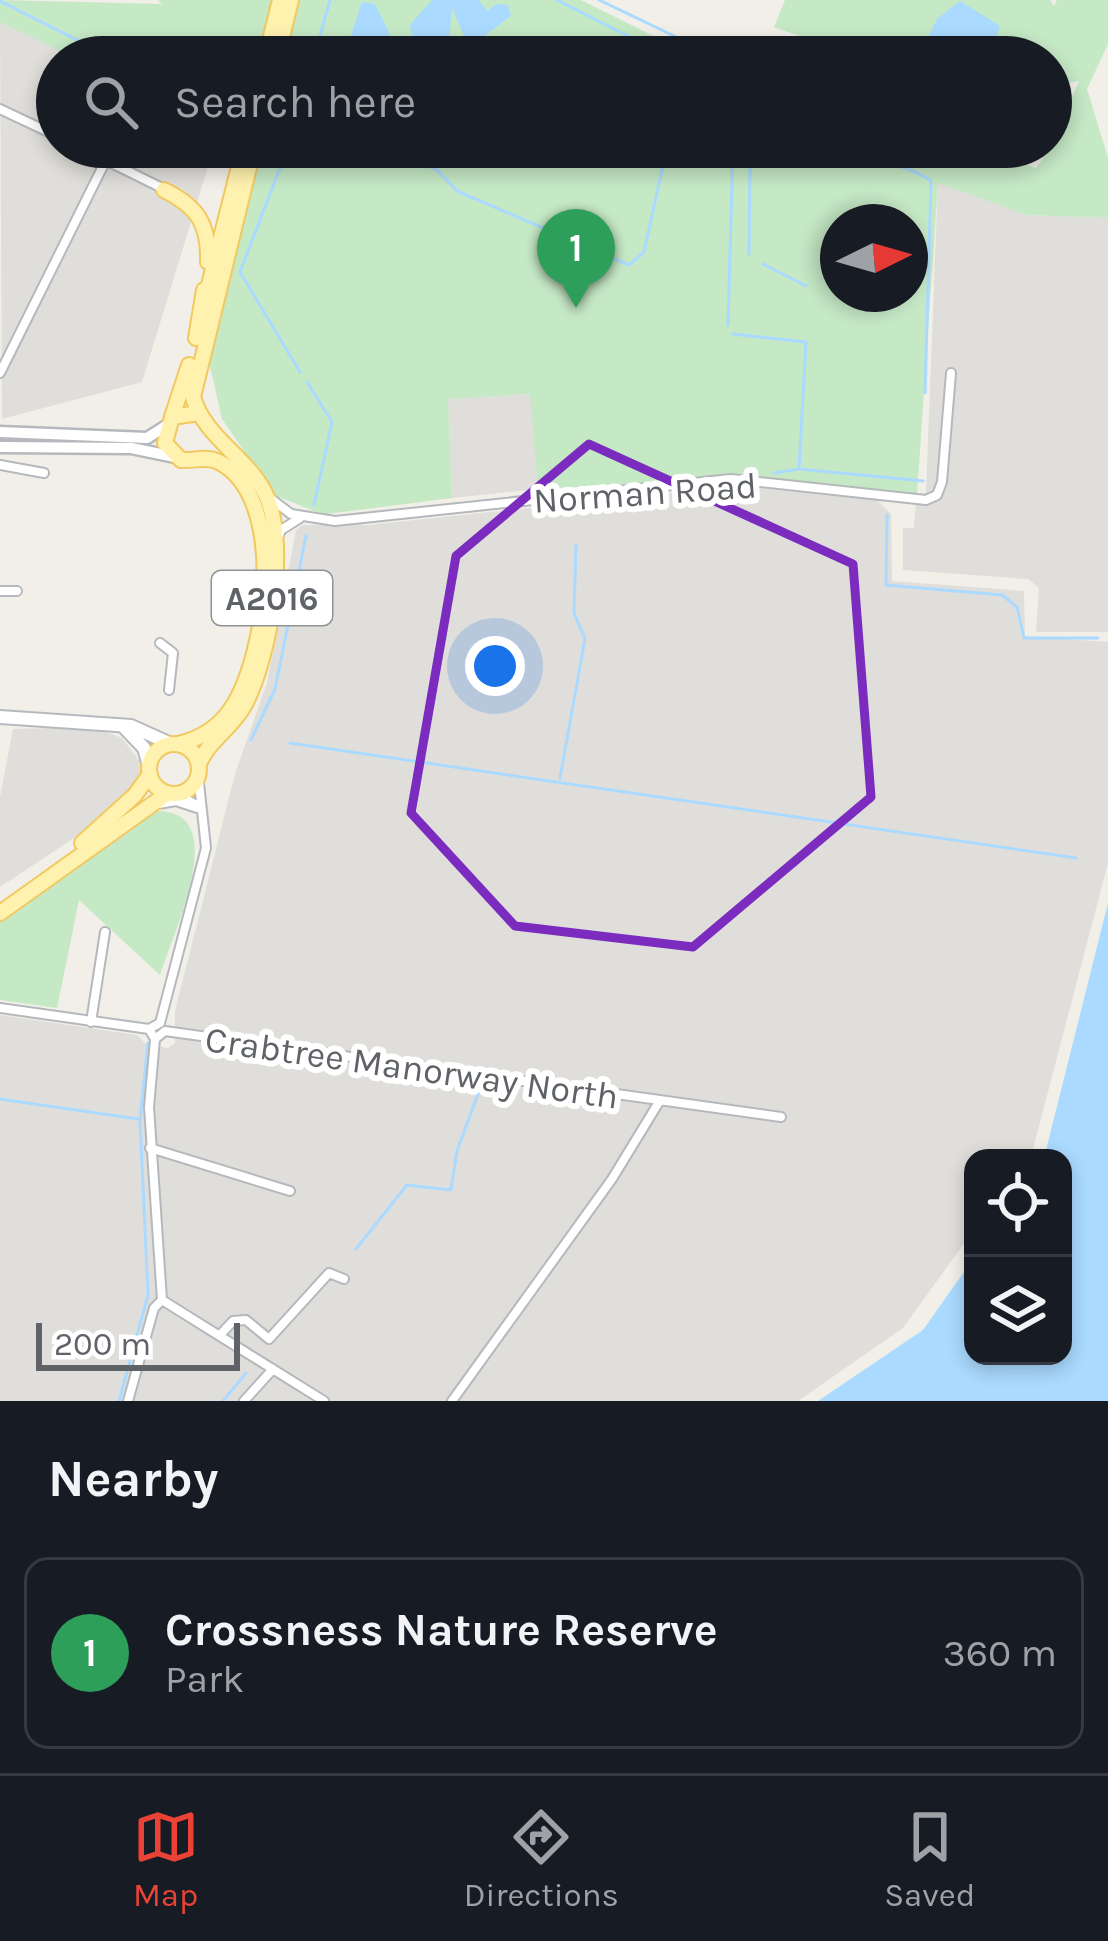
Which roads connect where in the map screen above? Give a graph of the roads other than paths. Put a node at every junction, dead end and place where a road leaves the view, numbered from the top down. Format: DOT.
graph roads {
  1 [pos="280,0"];
  2 [pos="291,0"];
  3 [pos="271,36"];
  4 [pos="282,36"];
  5 [pos="0,109"];
  6 [pos="36,126"];
  7 [pos="102,168"];
  8 [pos="121,168"];
  9 [pos="239,168"];
  10 [pos="249,168"];
  11 [pos="164,190"];
  12 [pos="196,338"];
  13 [pos="0,373"];
  14 [pos="951,373"];
  15 [pos="200,413"];
  16 [pos="169,421"];
  17 [pos="0,432"];
  18 [pos="213,434"];
  19 [pos="0,447"];
  20 [pos="175,457"];
  21 [pos="200,458"];
  22 [pos="0,465"];
  23 [pos="42,472"];
  24 [pos="265,492"];
  25 [pos="306,518"];
  26 [pos="275,545"];
  27 [pos="0,591"];
  28 [pos="16,591"];
  29 [pos="160,643"];
  30 [pos="169,689"];
  31 [pos="0,717"];
  32 [pos="119,724"];
  33 [pos="174,744"];
  34 [pos="150,769"];
  35 [pos="198,769"];
  36 [pos="172,793"];
  37 [pos="200,812"];
  38 [pos="132,815"];
  39 [pos="0,901"];
  40 [pos="0,913"];
  41 [pos="105,932"];
  42 [pos="0,1008"];
  43 [pos="91,1022"];
  44 [pos="163,1027"];
  45 [pos="148,1030"];
  46 [pos="155,1039"];
  47 [pos="659,1102"];
  48 [pos="781,1117"];
  49 [pos="150,1148"];
  50 [pos="290,1191"];
  51 [pos="344,1279"];
  52 [pos="162,1300"];
  53 [pos="220,1335"];
  54 [pos="273,1369"];
  55 [pos="128,1401"];
  56 [pos="244,1401"];
  57 [pos="324,1401"];
  58 [pos="452,1401"];
  1 -- 3 [label="main road"];
  2 -- 4 [label="main road"];
  5 -- 6 [label="street"];
  7 -- 13 [label="street"];
  8 -- 11 [label="street"];
  9 -- 12 [label="main road"];
  10 -- 15 [label="main road"];
  11 -- 12 [label="main road"];
  12 -- 16 [label="main road"];
  14 -- 25 [label="street, Norman Road"];
  15 -- 16 [label="main road"];
  15 -- 18 [label="main road"];
  16 -- 17 [label="street"];
  16 -- 20 [label="main road"];
  18 -- 21 [label="main road"];
  18 -- 24 [label="main road"];
  19 -- 20 [label="street"];
  20 -- 21 [label="main road"];
  21 -- 33 [label="main road, A2016"];
  22 -- 23 [label="street"];
  24 -- 25 [label="street"];
  24 -- 26 [label="main road, A2016"];
  25 -- 26 [label="street"];
  26 -- 35 [label="main road, A2016"];
  27 -- 28 [label="street"];
  29 -- 30 [label="street"];
  31 -- 32 [label="main road"];
  32 -- 33 [label="main road"];
  32 -- 34 [label="main road"];
  33 -- 34 [label="main road"];
  33 -- 35 [label="main road"];
  34 -- 36 [label="main road"];
  34 -- 39 [label="main road"];
  35 -- 36 [label="main road"];
  35 -- 37 [label="street"];
  36 -- 37 [label="street"];
  36 -- 38 [label="main road"];
  37 -- 38 [label="street"];
  37 -- 44 [label="street"];
  38 -- 40 [label="main road"];
  41 -- 43 [label="street"];
  42 -- 43 [label="street"];
  43 -- 45 [label="street"];
  44 -- 45 [label="street, Crabtree Manorway North"];
  44 -- 46 [label="street, Crabtree Manorway North"];
  44 -- 47 [label="street, Crabtree Manorway North"];
  45 -- 46 [label="street, Crabtree Manorway North"];
  46 -- 49 [label="street"];
  47 -- 48 [label="street, Crabtree Manorway North"];
  47 -- 58 [label="street, Crabtree Manorway North"];
  49 -- 50 [label="street"];
  49 -- 52 [label="street"];
  51 -- 53 [label="street"];
  52 -- 53 [label="street"];
  52 -- 55 [label="street"];
  53 -- 54 [label="street"];
  54 -- 56 [label="street"];
  54 -- 57 [label="street"];
}
